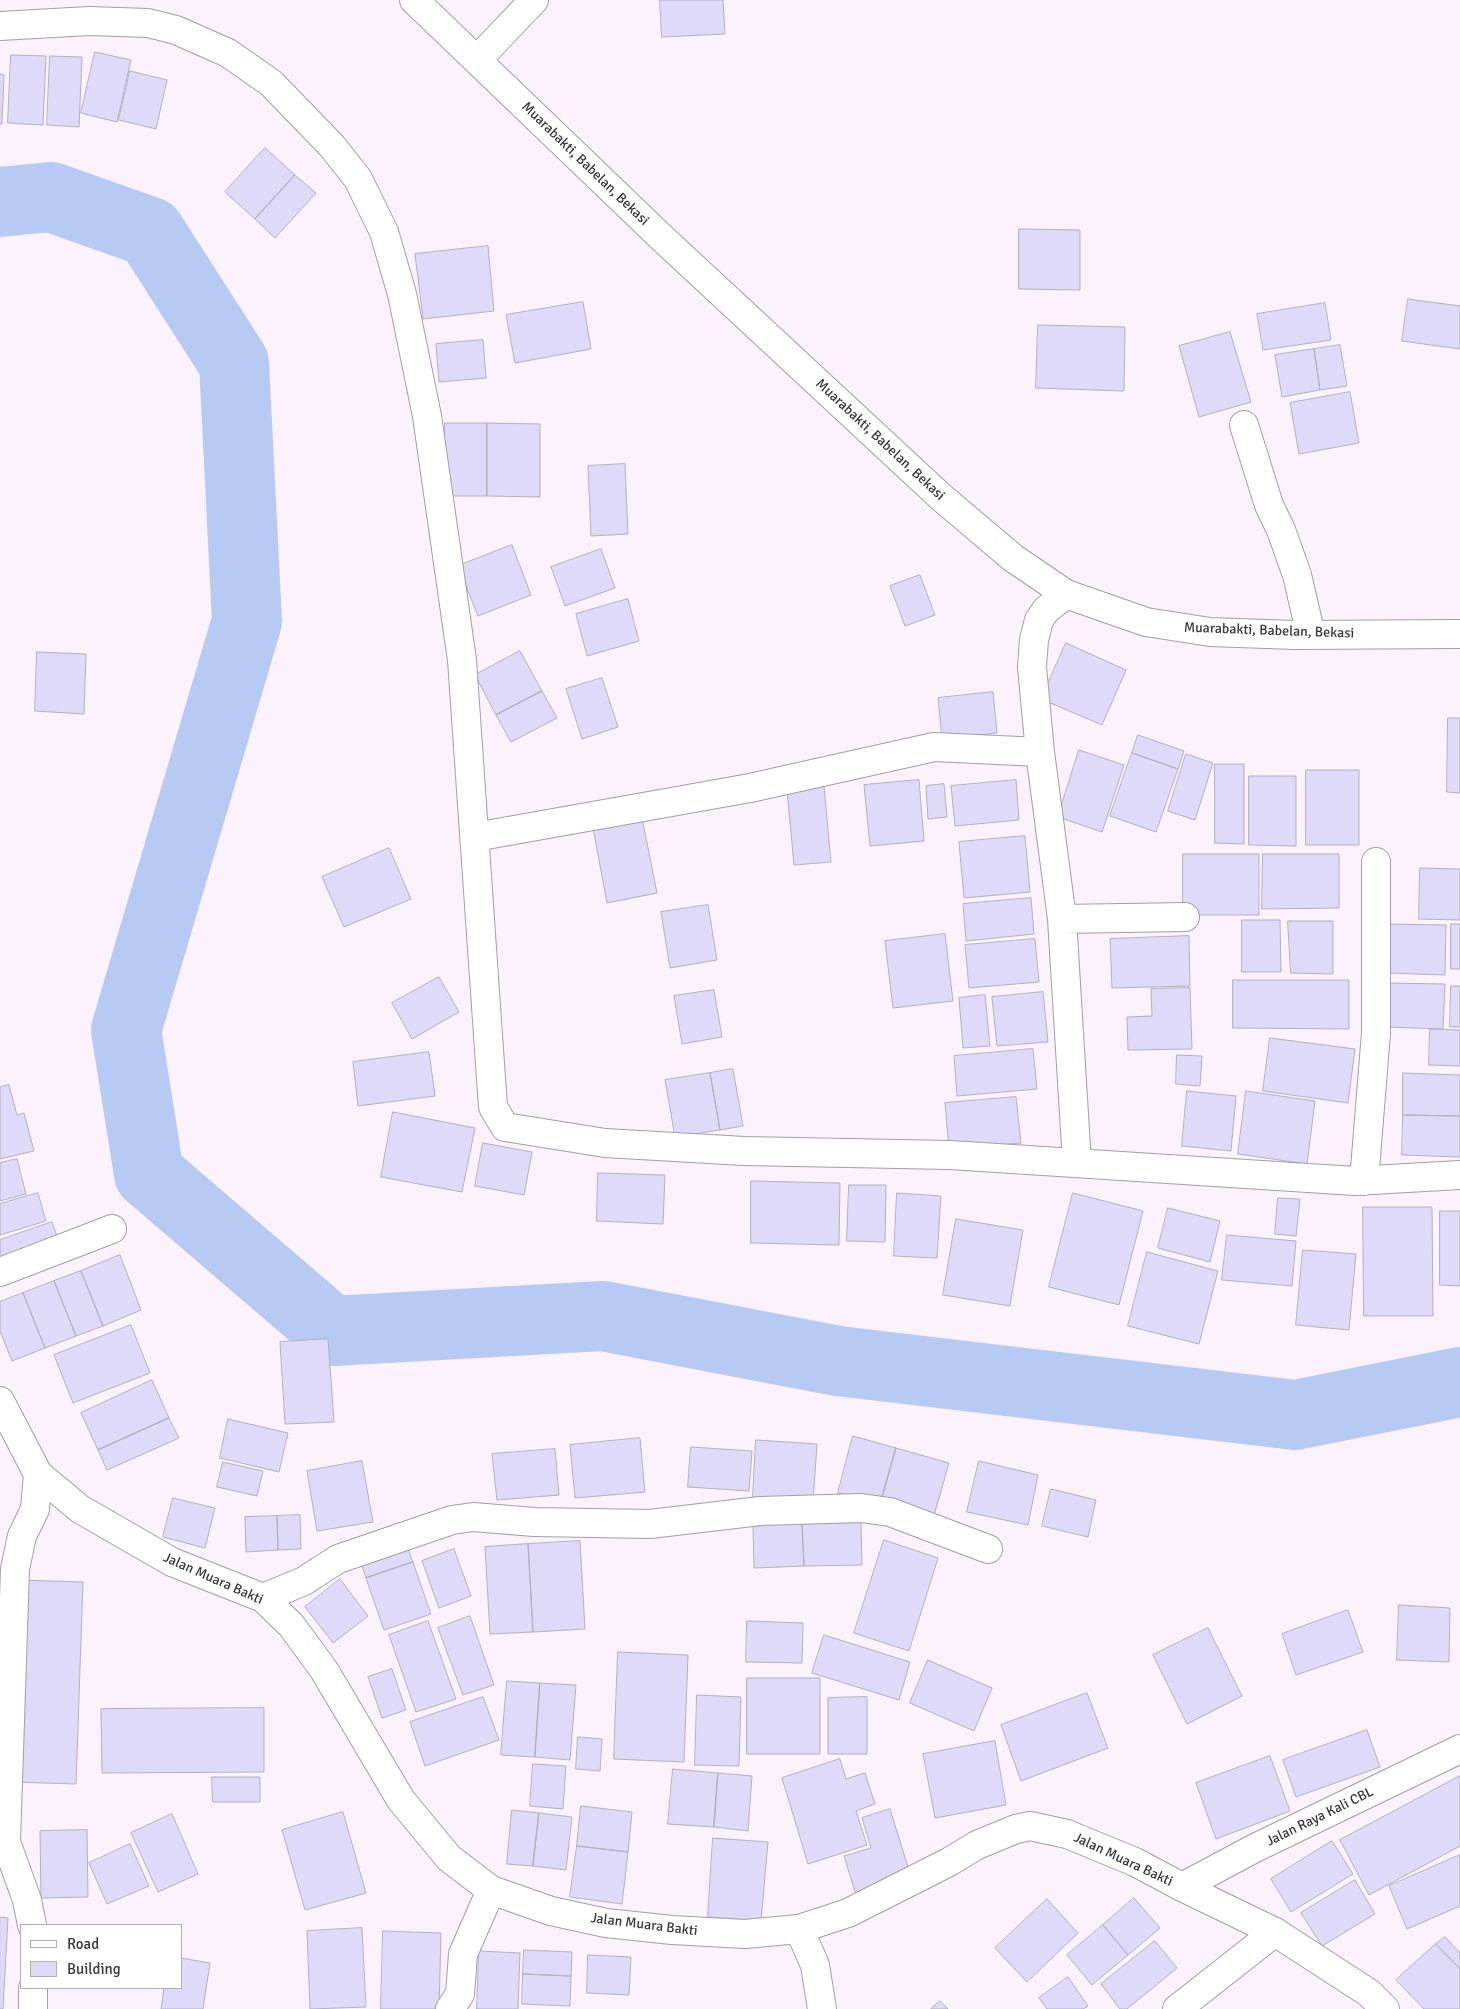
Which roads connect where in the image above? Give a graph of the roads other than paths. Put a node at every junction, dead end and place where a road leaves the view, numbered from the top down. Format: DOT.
graph roads {
  1 [pos="414,0"];
  2 [pos="534,0"];
  3 [pos="0,26"];
  4 [pos="484,54"];
  5 [pos="1244,425"];
  6 [pos="1066,594"];
  7 [pos="1310,629"];
  8 [pos="1460,634"];
  9 [pos="1040,752"];
  10 [pos="474,837"];
  11 [pos="1376,862"];
  12 [pos="1185,917"];
  13 [pos="1062,919"];
  14 [pos="1077,1163"];
  15 [pos="1460,1175"];
  16 [pos="1364,1181"];
  17 [pos="112,1229"];
  18 [pos="0,1272"];
  19 [pos="0,1401"];
  20 [pos="38,1474"];
  21 [pos="988,1549"];
  22 [pos="7,1569"];
  23 [pos="263,1598"];
  24 [pos="1460,1749"];
  25 [pos="6,1858"];
  26 [pos="1182,1887"];
  27 [pos="491,1890"];
  28 [pos="32,1924"];
  29 [pos="799,1929"];
  30 [pos="1275,1932"];
  31 [pos="33,1989"];
  32 [pos="32,2009"];
  33 [pos="450,2009"];
  34 [pos="822,2009"];
  35 [pos="1177,2009"];
  36 [pos="1385,2009"];
  1 -- 4 [label="street, Muarabakti, Babelan, Bekasi"];
  2 -- 4 [label="street"];
  3 -- 10 [label="street"];
  4 -- 6 [label="street, Muarabakti, Babelan, Bekasi"];
  5 -- 7 [label="street"];
  6 -- 7 [label="street, Muarabakti, Babelan, Bekasi"];
  6 -- 9 [label="street"];
  7 -- 8 [label="street, Muarabakti, Babelan, Bekasi"];
  9 -- 10 [label="street"];
  9 -- 13 [label="street"];
  10 -- 14 [label="street"];
  11 -- 16 [label="street"];
  12 -- 13 [label="street"];
  13 -- 14 [label="street"];
  14 -- 16 [label="street"];
  15 -- 16 [label="street"];
  17 -- 18 [label="street"];
  19 -- 20 [label="street, Jalan Muara Bakti"];
  20 -- 22 [label="street"];
  20 -- 23 [label="street, Jalan Muara Bakti"];
  21 -- 23 [label="street"];
  22 -- 25 [label="street"];
  23 -- 27 [label="street, Jalan Muara Bakti"];
  24 -- 26 [label="street, Jalan Raya Kali CBL"];
  25 -- 28 [label="street"];
  26 -- 29 [label="street, Jalan Muara Bakti"];
  26 -- 30 [label="street, Jalan Muara Bakti"];
  27 -- 29 [label="street, Jalan Muara Bakti"];
  27 -- 33 [label="street"];
  29 -- 34 [label="street"];
  30 -- 35 [label="street"];
  30 -- 36 [label="street, Jalan Muara Bakti"];
  31 -- 32 [label="street"];
}
